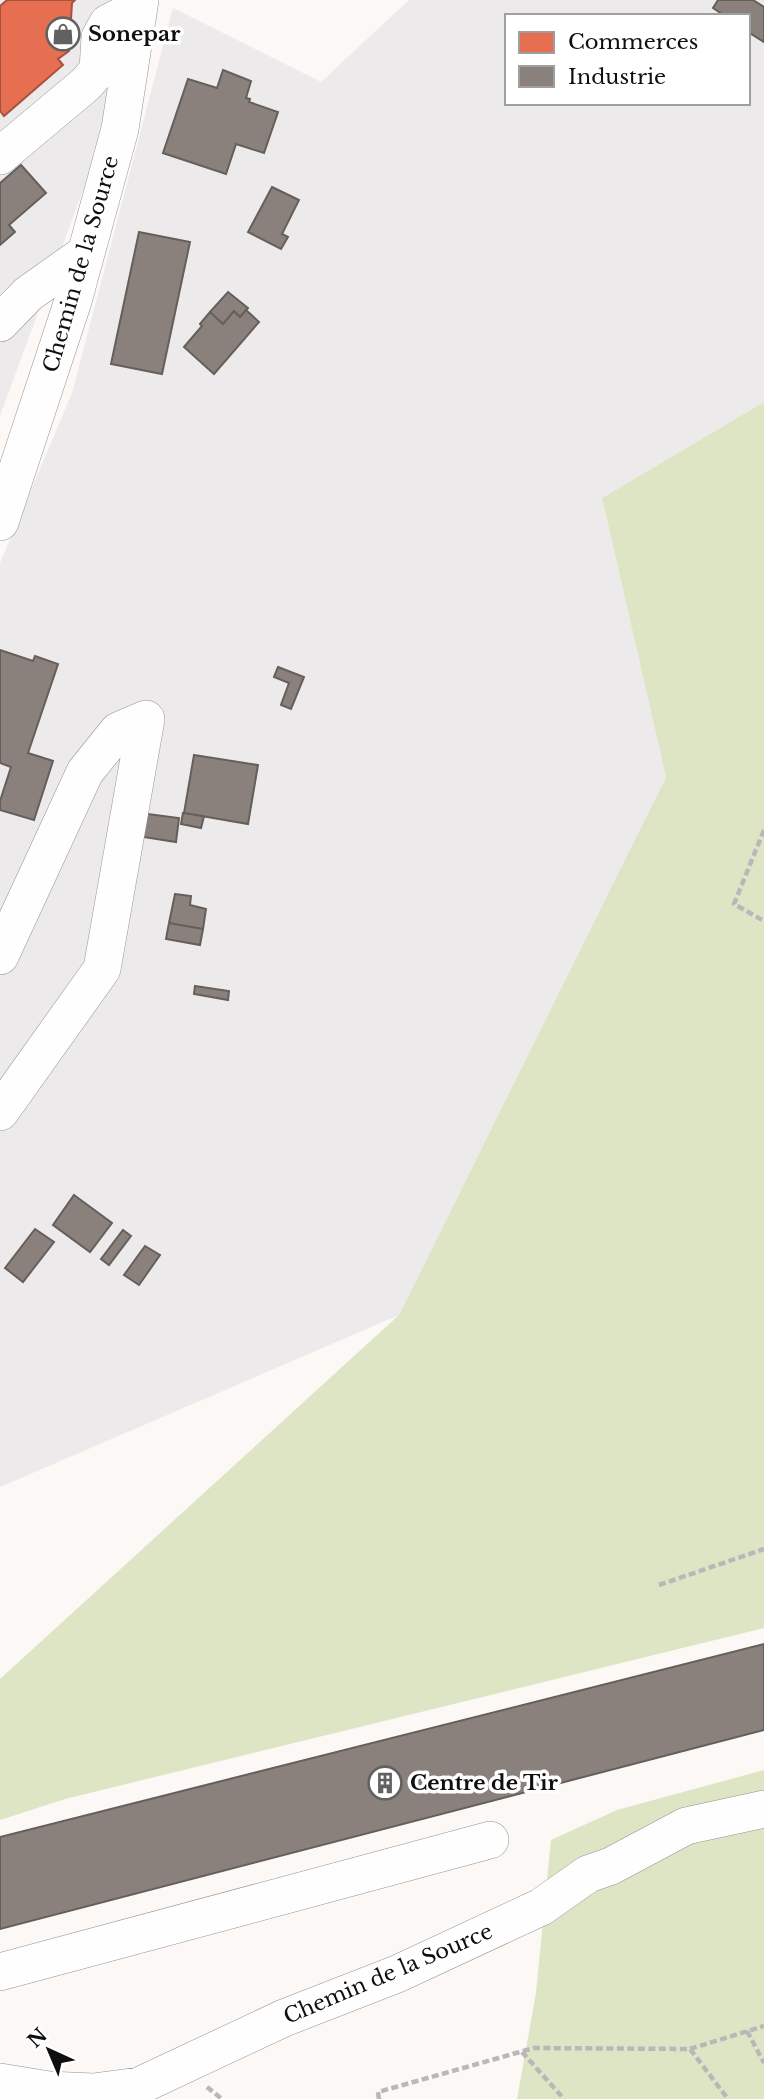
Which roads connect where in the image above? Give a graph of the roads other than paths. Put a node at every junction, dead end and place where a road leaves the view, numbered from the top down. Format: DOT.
graph roads {
  1 [pos="139,4"];
  2 [pos="0,156"];
  3 [pos="86,253"];
  4 [pos="0,323"];
  5 [pos="0,522"];
  6 [pos="0,956"];
  7 [pos="0,1112"];
  8 [pos="764,1810"];
  9 [pos="489,1840"];
  10 [pos="0,1972"];
  11 [pos="0,2082"];
  1 -- 2 [label="street"];
  1 -- 3 [label="street, Chemin de la Source"];
  3 -- 4 [label="street"];
  3 -- 5 [label="street, Chemin de la Source"];
  6 -- 7 [label="street"];
  8 -- 11 [label="street, Chemin de la Source"];
  9 -- 10 [label="street"];
}
